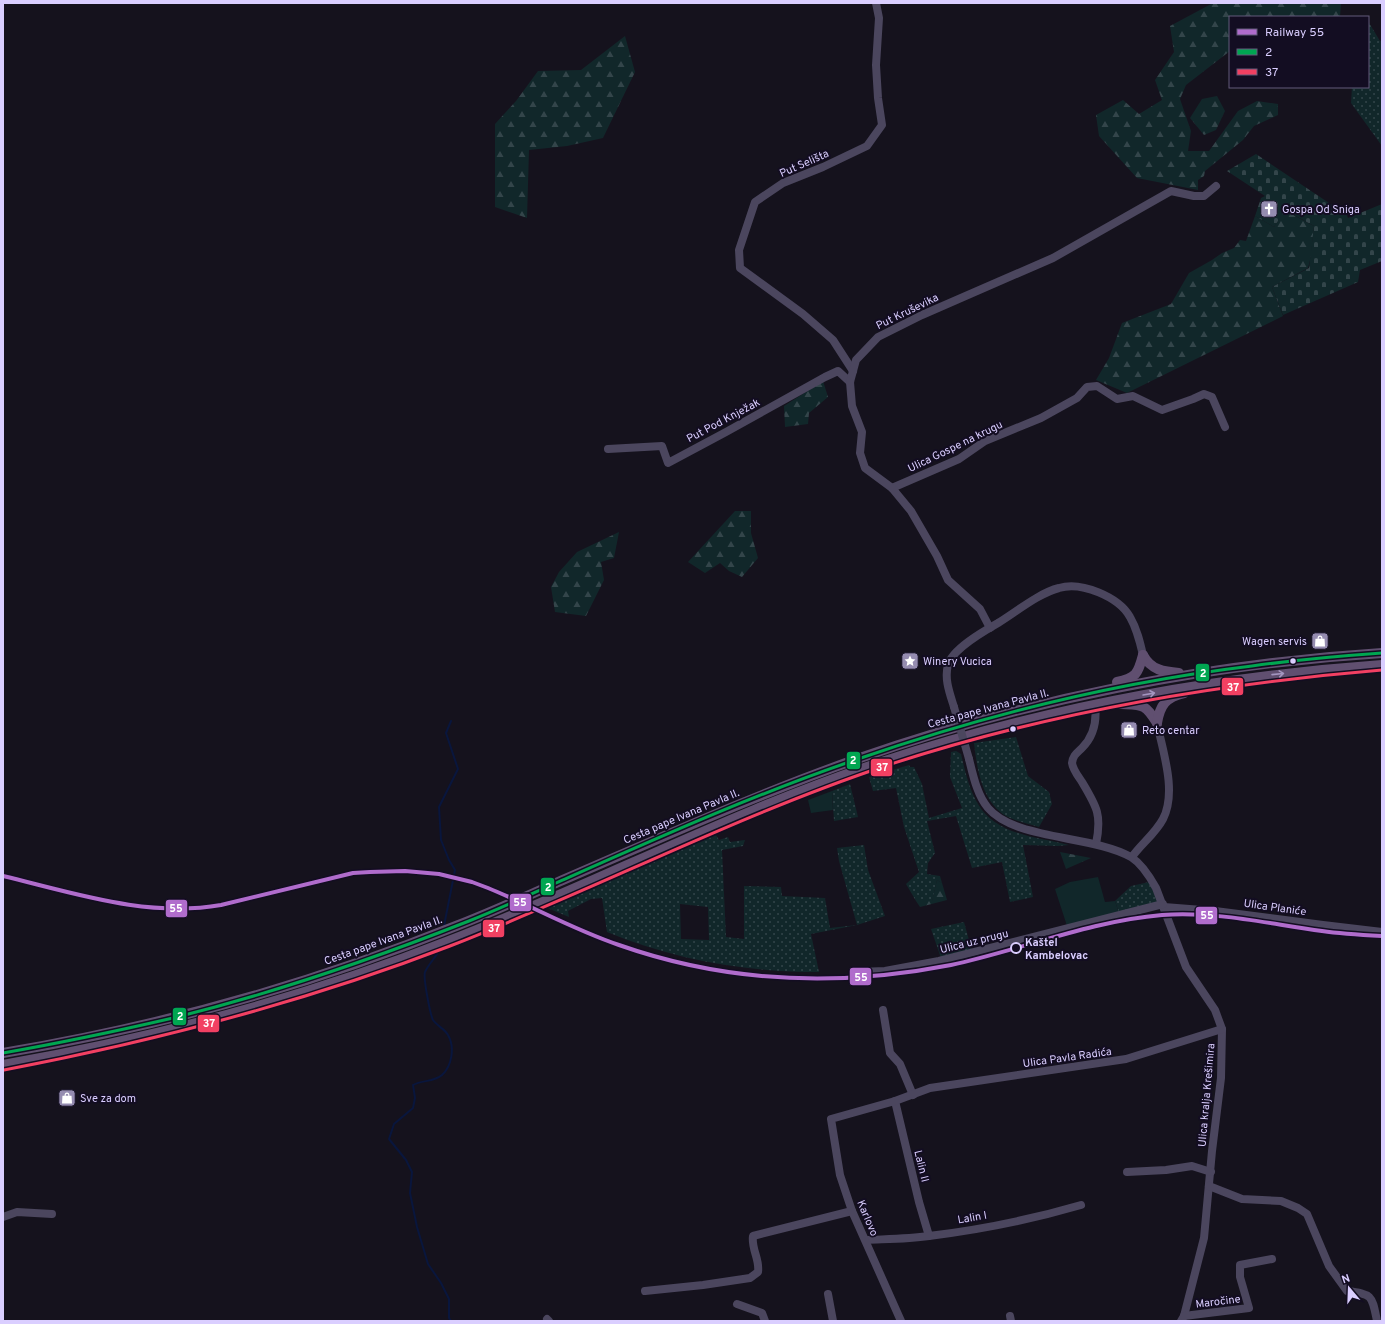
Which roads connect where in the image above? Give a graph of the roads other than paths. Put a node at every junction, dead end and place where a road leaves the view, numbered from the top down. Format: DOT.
graph roads {
  1 [pos="876,3"];
  2 [pos="1216,186"];
  3 [pos="853,371"];
  4 [pos="850,382"];
  5 [pos="1225,427"];
  6 [pos="608,449"];
  7 [pos="892,488"];
  8 [pos="990,628"];
  9 [pos="1382,653"];
  10 [pos="1143,655"];
  11 [pos="1382,665"];
  12 [pos="1191,675"];
  13 [pos="1200,685"];
  14 [pos="1101,692"];
  15 [pos="1111,701"];
  16 [pos="1095,705"];
  17 [pos="1157,723"];
  18 [pos="1096,844"];
  19 [pos="1132,857"];
  20 [pos="1163,905"];
  21 [pos="1382,932"];
  22 [pos="859,972"];
  23 [pos="883,1010"];
  24 [pos="1222,1029"];
  25 [pos="3,1053"];
  26 [pos="3,1064"];
  27 [pos="913,1095"];
  28 [pos="895,1101"];
  29 [pos="831,1119"];
  30 [pos="1128,1172"];
  31 [pos="1211,1172"];
  32 [pos="1209,1186"];
  33 [pos="1081,1206"];
  34 [pos="852,1211"];
  35 [pos="52,1214"];
  36 [pos="3,1217"];
  37 [pos="929,1236"];
  38 [pos="866,1240"];
  39 [pos="1272,1259"];
  40 [pos="645,1291"];
  41 [pos="828,1294"];
  42 [pos="737,1304"];
  43 [pos="1182,1319"];
  44 [pos="765,1321"];
  45 [pos="833,1321"];
  46 [pos="901,1321"];
  47 [pos="1377,1321"];
  1 -- 3 [label="street, Put Selišta"];
  2 -- 3 [label="street, Put Kruševika"];
  3 -- 4 [label="street, Put Kruševika"];
  4 -- 6 [label="street, Put Pod Knježak"];
  4 -- 7 [label="street, Put Kruševika"];
  5 -- 7 [label="street, Ulica Gospe na krugu"];
  7 -- 8 [label="street, Put Kruševika"];
  8 -- 10 [label="street, Ulica kralja Krešimira"];
  8 -- 18 [label="street, Ulica kralja Krešimira, bridge"];
  9 -- 12 [label="main road, Cesta pape Ivana Pavla II."];
  10 -- 12 [label="main road"];
  10 -- 14 [label="main road"];
  13 -- 11 [label="main road, Cesta pape Ivana Pavla II., one-way"];
  12 -- 14 [label="main road, Cesta pape Ivana Pavla II."];
  15 -- 13 [label="main road, Cesta pape Ivana Pavla II., one-way"];
  13 -- 17 [label="main road"];
  14 -- 25 [label="main road, Cesta pape Ivana Pavla II."];
  15 -- 16 [label="main road, Cesta pape Ivana Pavla II."];
  15 -- 17 [label="main road"];
  16 -- 18 [label="street"];
  16 -- 26 [label="main road, Cesta pape Ivana Pavla II."];
  17 -- 19 [label="street"];
  18 -- 19 [label="street, Ulica kralja Krešimira"];
  19 -- 20 [label="street, Ulica kralja Krešimira"];
  20 -- 21 [label="street, Ulica Planiće"];
  20 -- 22 [label="street, Ulica uz prugu"];
  20 -- 24 [label="street, Ulica kralja Krešimira"];
  23 -- 27 [label="street"];
  24 -- 27 [label="street, Ulica Pavla Radića"];
  24 -- 31 [label="street, Ulica kralja Krešimira"];
  27 -- 28 [label="street, Ulica Pavla Radića"];
  28 -- 29 [label="street, Ulica Pavla Radića"];
  28 -- 37 [label="street, Lalin II"];
  29 -- 34 [label="street, Karlovo"];
  30 -- 31 [label="street"];
  31 -- 32 [label="street, Ulica kralja Krešimira"];
  32 -- 43 [label="street, Ulica kralja Krešimira"];
  32 -- 47 [label="street"];
  33 -- 37 [label="street, Lalin I"];
  34 -- 38 [label="street, Karlovo"];
  34 -- 40 [label="street"];
  35 -- 36 [label="street"];
  37 -- 38 [label="street, Lalin I"];
  38 -- 46 [label="street, Karlovo"];
  39 -- 43 [label="street, Maročine"];
  41 -- 45 [label="street"];
  42 -- 44 [label="street"];
}
